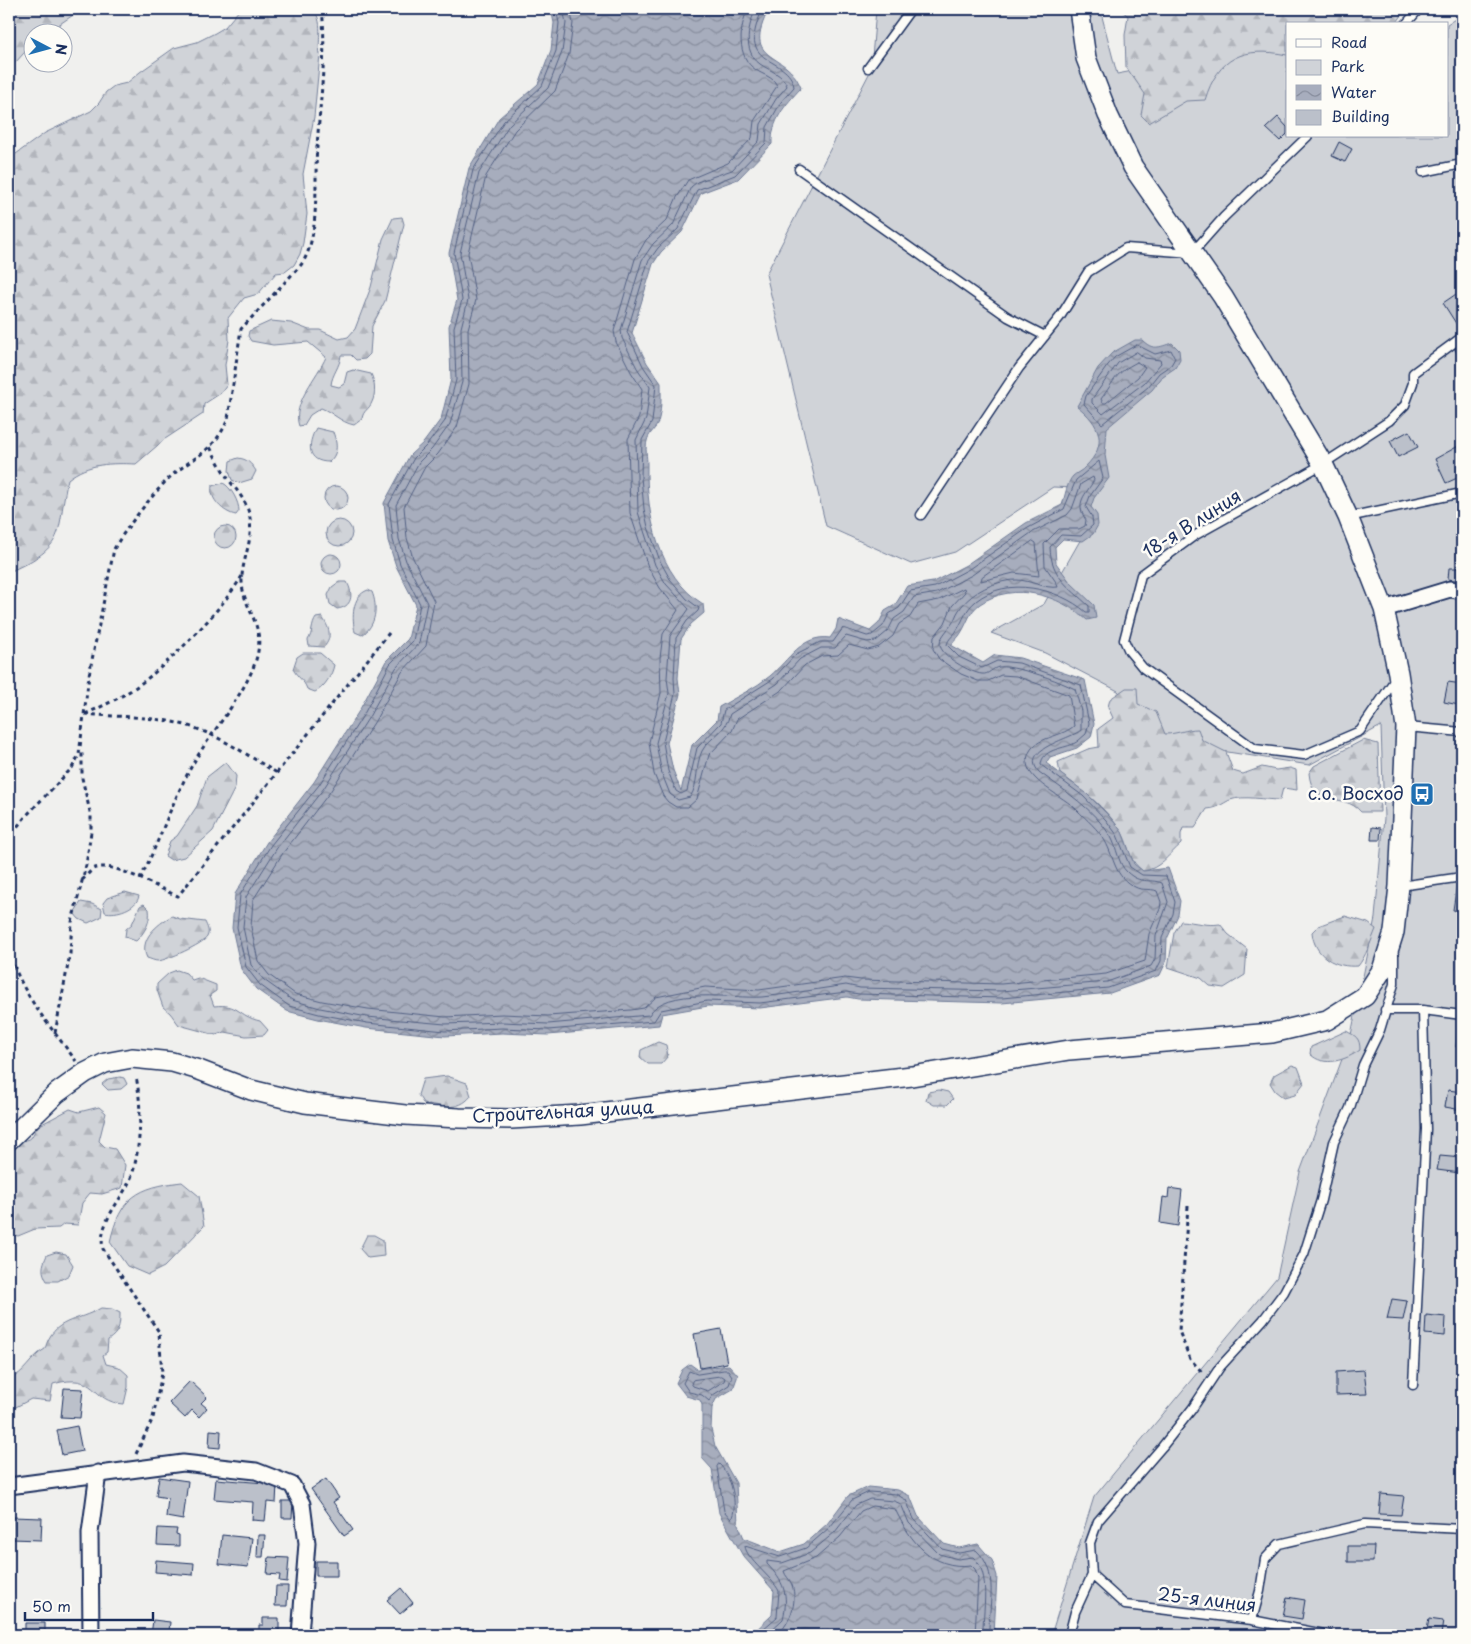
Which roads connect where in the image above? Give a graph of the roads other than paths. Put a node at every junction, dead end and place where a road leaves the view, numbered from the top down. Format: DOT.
graph roads {
  1 [pos="911,9"];
  2 [pos="1079,9"];
  3 [pos="1419,9"];
  4 [pos="1408,22"];
  5 [pos="868,68"];
  6 [pos="1306,138"];
  7 [pos="1462,164"];
  8 [pos="799,168"];
  9 [pos="1423,172"];
  10 [pos="1192,253"];
  11 [pos="1045,336"];
  12 [pos="1462,337"];
  13 [pos="1324,464"];
  14 [pos="1462,493"];
  15 [pos="921,515"];
  16 [pos="1348,517"];
  17 [pos="1462,591"];
  18 [pos="1384,609"];
  19 [pos="1398,674"];
  20 [pos="1406,727"];
  21 [pos="1462,732"];
  22 [pos="1462,877"];
  23 [pos="1399,886"];
  24 [pos="1394,932"];
  25 [pos="1385,1010"];
  26 [pos="1423,1010"];
  27 [pos="1462,1015"];
  28 [pos="9,1140"];
  29 [pos="1413,1385"];
  30 [pos="98,1473"];
  31 [pos="9,1486"];
  32 [pos="1462,1529"];
  33 [pos="1092,1575"];
  34 [pos="1252,1620"];
  35 [pos="91,1635"];
  36 [pos="300,1635"];
  37 [pos="1069,1635"];
  38 [pos="1329,1635"];
  1 -- 5 [label="lane"];
  2 -- 10 [label="street, Строительная улица"];
  3 -- 4 [label="lane"];
  6 -- 10 [label="lane"];
  7 -- 9 [label="lane"];
  8 -- 11 [label="lane"];
  10 -- 11 [label="lane"];
  10 -- 13 [label="street, Строительная улица"];
  11 -- 15 [label="lane"];
  12 -- 13 [label="lane, 18-я В линия"];
  13 -- 16 [label="street, Строительная улица"];
  13 -- 19 [label="lane, 18-я В линия"];
  14 -- 16 [label="lane"];
  16 -- 18 [label="street, Строительная улица"];
  17 -- 18 [label="street"];
  18 -- 19 [label="street, Строительная улица"];
  19 -- 20 [label="street, Строительная улица"];
  20 -- 21 [label="lane"];
  20 -- 23 [label="street, Строительная улица"];
  22 -- 23 [label="lane"];
  23 -- 24 [label="street, Строительная улица"];
  24 -- 25 [label="lane"];
  24 -- 28 [label="street, Строительная улица"];
  25 -- 26 [label="lane"];
  25 -- 33 [label="lane"];
  26 -- 27 [label="lane"];
  26 -- 29 [label="lane"];
  30 -- 31 [label="street"];
  30 -- 35 [label="street"];
  30 -- 36 [label="street"];
  32 -- 34 [label="lane"];
  33 -- 34 [label="lane, 25-я линия"];
  33 -- 37 [label="lane"];
  34 -- 38 [label="lane, 25-я линия"];
}
